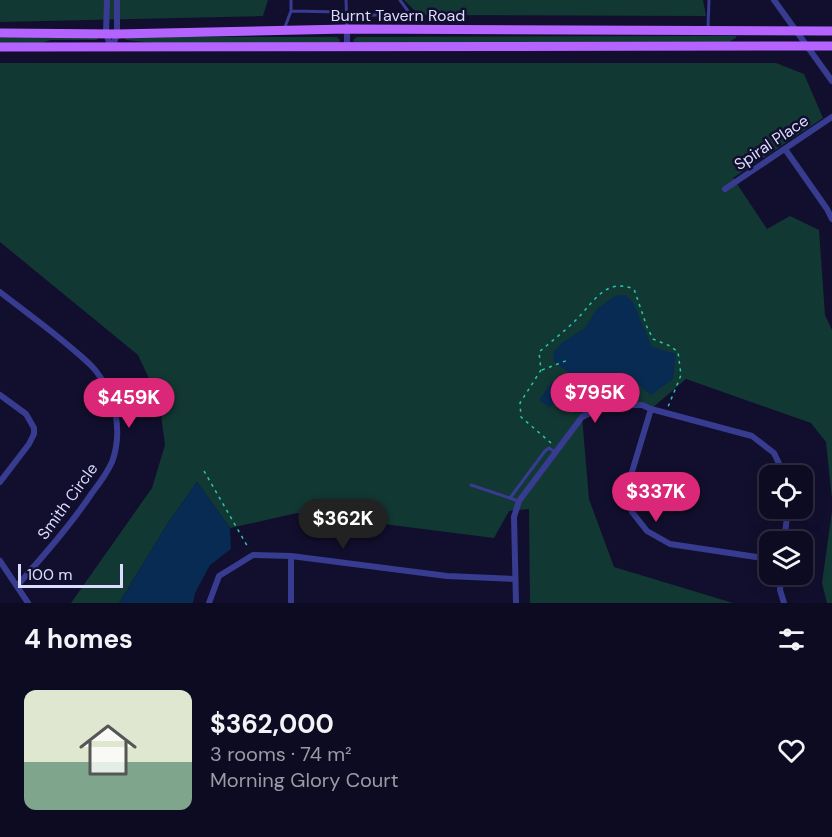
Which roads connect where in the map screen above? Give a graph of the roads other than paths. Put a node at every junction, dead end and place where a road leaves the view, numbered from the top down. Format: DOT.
graph roads {
  1 [pos="107,0"];
  2 [pos="117,0"];
  3 [pos="291,0"];
  4 [pos="346,0"];
  5 [pos="399,0"];
  6 [pos="709,0"];
  7 [pos="774,0"];
  8 [pos="291,11"];
  9 [pos="347,15"];
  10 [pos="347,29"];
  11 [pos="284,30"];
  12 [pos="708,31"];
  13 [pos="796,31"];
  14 [pos="832,31"];
  15 [pos="0,33"];
  16 [pos="106,33"];
  17 [pos="117,34"];
  18 [pos="807,46"];
  19 [pos="832,46"];
  20 [pos="0,47"];
  21 [pos="347,47"];
  22 [pos="111,48"];
  23 [pos="832,81"];
  24 [pos="832,117"];
  25 [pos="785,148"];
  26 [pos="725,189"];
  27 [pos="832,219"];
  28 [pos="0,292"];
  29 [pos="0,395"];
  30 [pos="651,409"];
  31 [pos="556,450"];
  32 [pos="780,465"];
  33 [pos="0,482"];
  34 [pos="471,485"];
  35 [pos="510,498"];
  36 [pos="519,501"];
  37 [pos="291,556"];
  38 [pos="759,557"];
  39 [pos="0,561"];
  40 [pos="514,579"];
  41 [pos="780,585"];
  42 [pos="17,586"];
  43 [pos="28,603"];
  44 [pos="209,603"];
  45 [pos="291,603"];
  46 [pos="516,603"];
  47 [pos="784,603"];
  1 -- 16 [label="street"];
  2 -- 17 [label="street"];
  3 -- 8 [label="lane"];
  4 -- 9 [label="lane"];
  5 -- 9 [label="lane"];
  6 -- 12 [label="lane"];
  7 -- 13 [label="street"];
  8 -- 9 [label="lane"];
  8 -- 11 [label="lane"];
  9 -- 10 [label="lane"];
  10 -- 11 [label="main road, Burnt Tavern Road"];
  10 -- 12 [label="main road, Burnt Tavern Road"];
  10 -- 21 [label="street"];
  11 -- 17 [label="main road, Burnt Tavern Road"];
  12 -- 13 [label="main road, Burnt Tavern Road"];
  13 -- 14 [label="main road, Burnt Tavern Road"];
  13 -- 18 [label="street"];
  15 -- 16 [label="main road, Burnt Tavern Road"];
  16 -- 17 [label="main road, Burnt Tavern Road"];
  16 -- 22 [label="street"];
  17 -- 22 [label="street"];
  18 -- 19 [label="main road, Burnt Tavern Road"];
  18 -- 21 [label="main road, Burnt Tavern Road"];
  18 -- 23 [label="street"];
  20 -- 22 [label="main road, Burnt Tavern Road"];
  21 -- 22 [label="main road, Burnt Tavern Road"];
  24 -- 25 [label="street, Spiral Place"];
  25 -- 26 [label="street, Spiral Place"];
  25 -- 27 [label="street"];
  28 -- 42 [label="street, Smith Circle"];
  29 -- 33 [label="street"];
  30 -- 31 [label="street"];
  30 -- 32 [label="street"];
  30 -- 38 [label="street"];
  31 -- 35 [label="lane"];
  31 -- 36 [label="street"];
  34 -- 35 [label="lane"];
  35 -- 36 [label="lane"];
  36 -- 40 [label="street"];
  37 -- 40 [label="street"];
  37 -- 44 [label="street"];
  37 -- 45 [label="street"];
  39 -- 42 [label="street"];
  40 -- 46 [label="street"];
  41 -- 47 [label="street"];
  42 -- 43 [label="street"];
}
